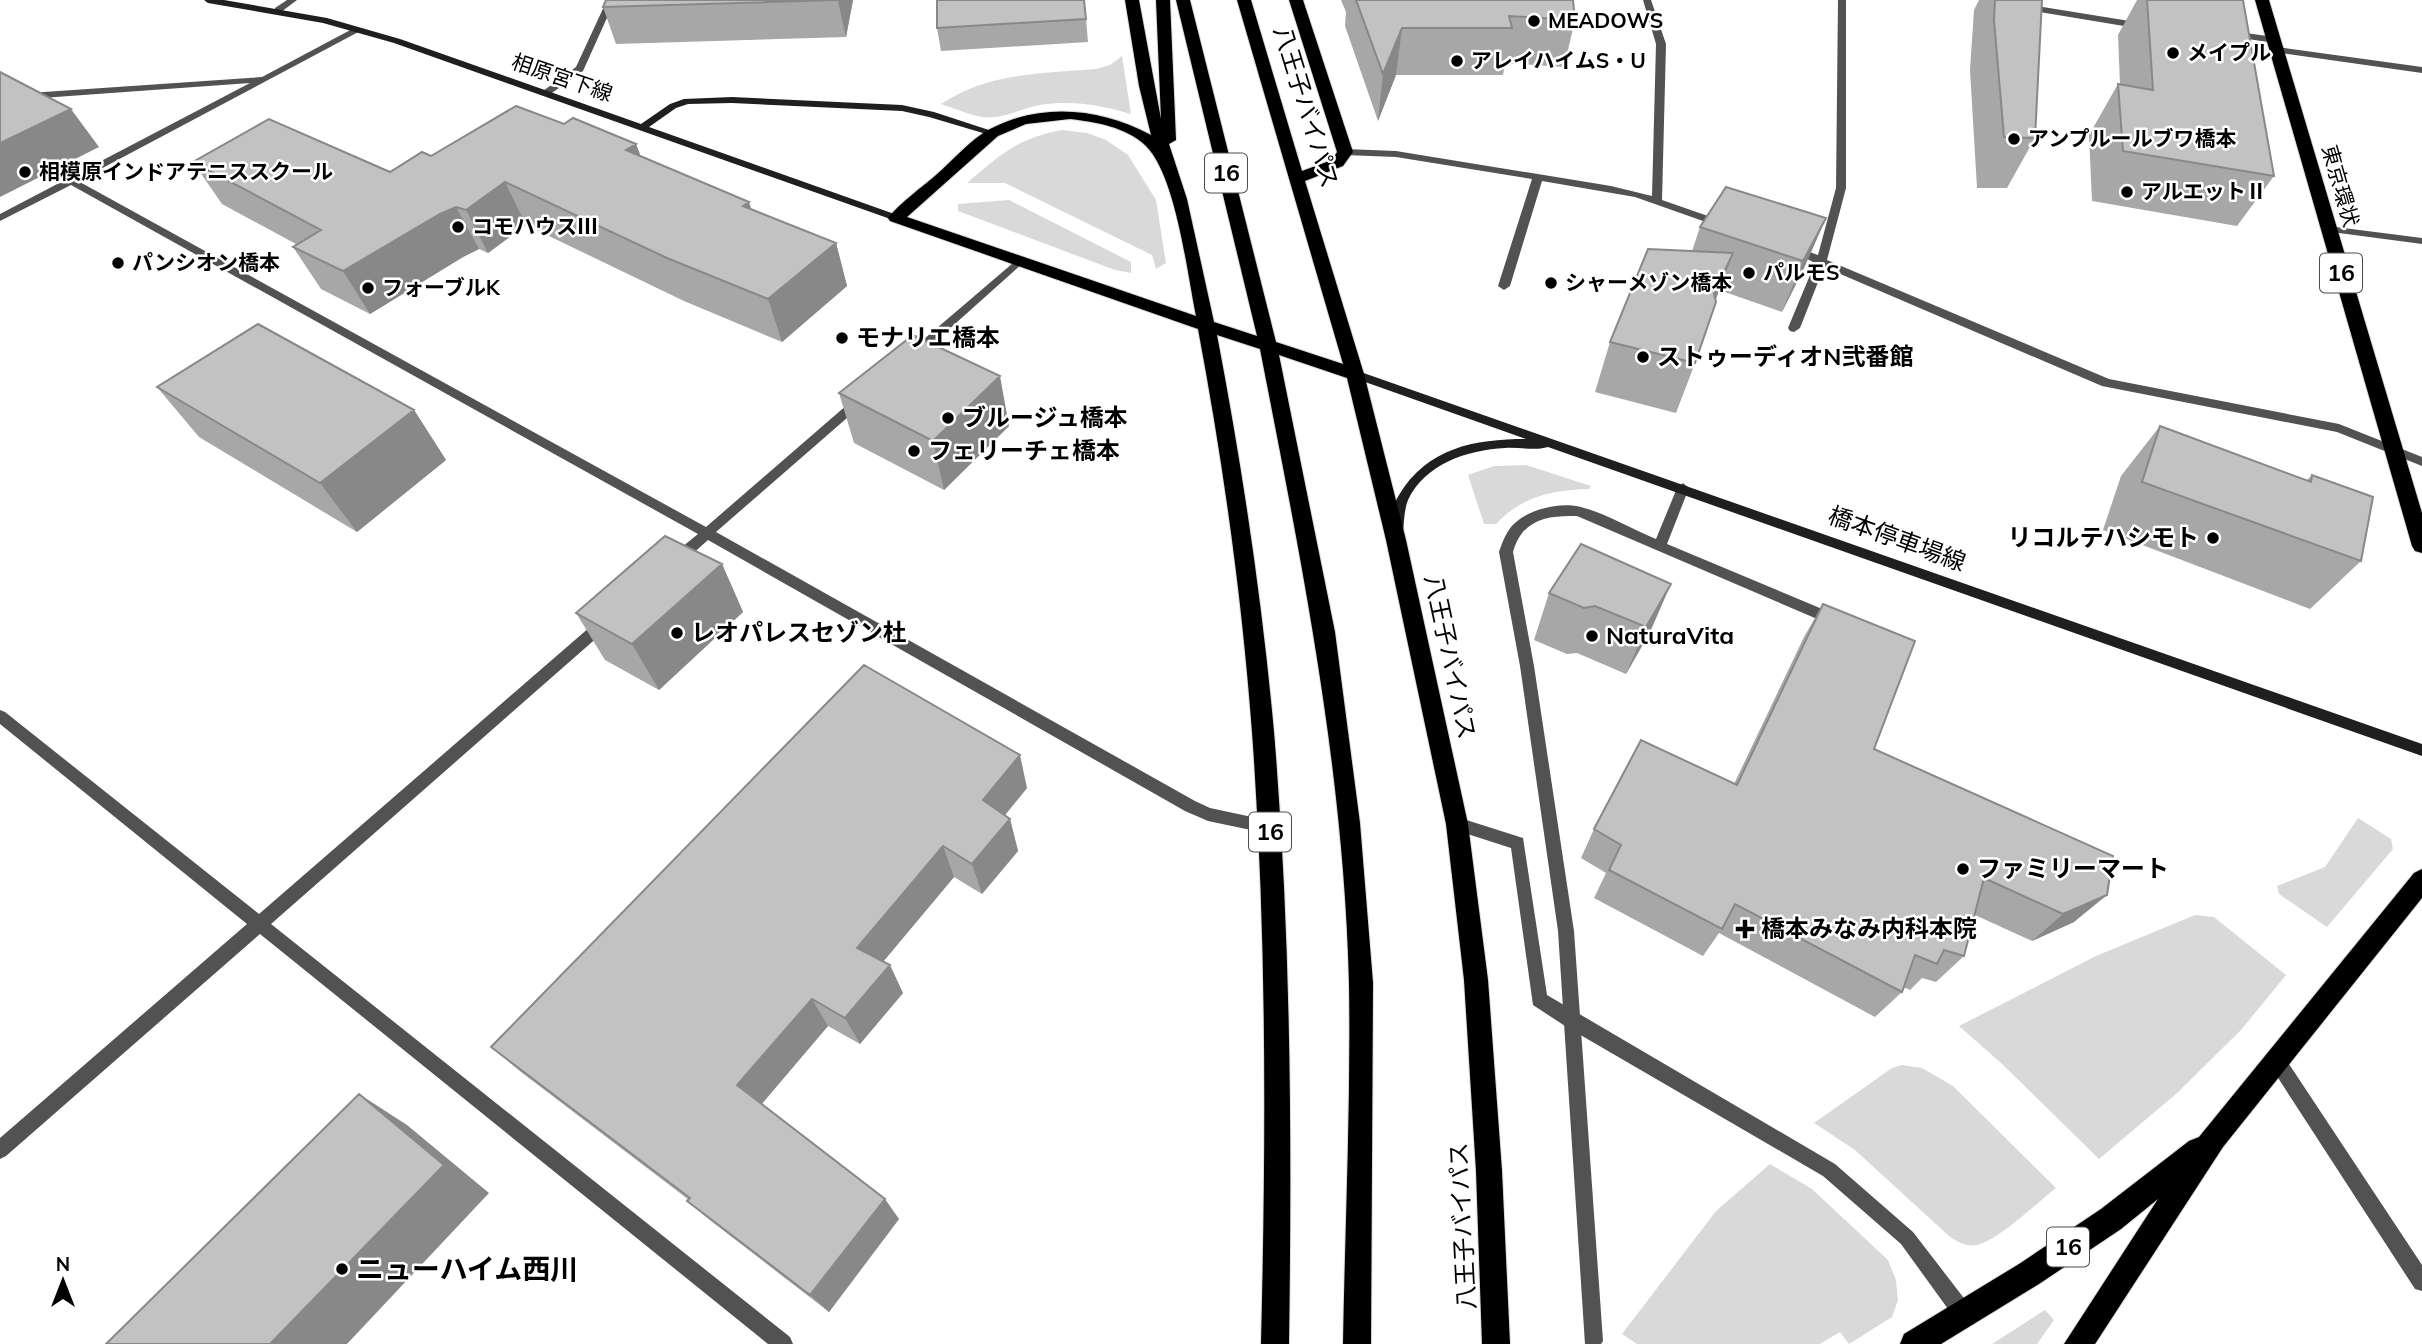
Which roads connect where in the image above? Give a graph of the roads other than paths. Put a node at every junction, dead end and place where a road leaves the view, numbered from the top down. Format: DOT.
graph roads {
  1 [pos="208,0"];
  2 [pos="293,0"];
  3 [pos="611,0"];
  4 [pos="1132,0"];
  5 [pos="1163,0"];
  6 [pos="1183,0"];
  7 [pos="1244,0"];
  8 [pos="1296,0"];
  9 [pos="1647,0"];
  10 [pos="1843,0"];
  11 [pos="2262,0"];
  12 [pos="2015,6"];
  13 [pos="278,10"];
  14 [pos="2159,28"];
  15 [pos="359,29"];
  16 [pos="2221,32"];
  17 [pos="2275,45"];
  18 [pos="2422,70"];
  19 [pos="265,79"];
  20 [pos="546,93"];
  21 [pos="0,98"];
  22 [pos="643,127"];
  23 [pos="993,133"];
  24 [pos="1345,152"];
  25 [pos="1172,173"];
  26 [pos="1538,177"];
  27 [pos="1298,178"];
  28 [pos="71,181"];
  29 [pos="1657,201"];
  30 [pos="0,218"];
  31 [pos="896,218"];
  32 [pos="1733,228"];
  33 [pos="2328,229"];
  34 [pos="2422,241"];
  35 [pos="1784,246"];
  36 [pos="1822,259"];
  37 [pos="1019,261"];
  38 [pos="1504,286"];
  39 [pos="1205,325"];
  40 [pos="1794,328"];
  41 [pos="1268,346"];
  42 [pos="903,363"];
  43 [pos="1355,374"];
  44 [pos="872,390"];
  45 [pos="1567,446"];
  46 [pos="2394,450"];
  47 [pos="2422,462"];
  48 [pos="1683,488"];
  49 [pos="707,533"];
  50 [pos="1396,540"];
  51 [pos="1660,546"];
  52 [pos="2422,546"];
  53 [pos="666,570"];
  54 [pos="614,615"];
  55 [pos="1847,625"];
  56 [pos="0,716"];
  57 [pos="2422,750"];
  58 [pos="1457,824"];
  59 [pos="1270,827"];
  60 [pos="2422,880"];
  61 [pos="259,925"];
  62 [pos="1570,1020"];
  63 [pos="2277,1060"];
  64 [pos="2214,1138"];
  65 [pos="0,1150"];
  66 [pos="2422,1282"];
  67 [pos="1963,1313"];
  68 [pos="1593,1341"];
  69 [pos="783,1344"];
  70 [pos="1275,1344"];
  71 [pos="1357,1344"];
  72 [pos="1496,1344"];
  73 [pos="1914,1344"];
  74 [pos="2078,1344"];
  1 -- 13 [label="street, 相原宮下線"];
  2 -- 13 [label="street"];
  3 -- 20 [label="street"];
  4 -- 25 [label="highway, 16"];
  5 -- 25 [label="highway, 16"];
  6 -- 41 [label="highway, 16"];
  7 -- 27 [label="highway, 八王子バイパス"];
  8 -- 24 [label="highway"];
  9 -- 29 [label="street"];
  10 -- 36 [label="street"];
  11 -- 17 [label="highway, 東京環状 / 16"];
  12 -- 14 [label="street"];
  13 -- 15 [label="street, 相原宮下線"];
  15 -- 19 [label="street"];
  15 -- 20 [label="street, 相原宮下線"];
  16 -- 17 [label="street"];
  17 -- 18 [label="street"];
  17 -- 33 [label="highway, 東京環状 / 16"];
  19 -- 21 [label="street"];
  19 -- 28 [label="street"];
  20 -- 22 [label="street, 相原宮下線"];
  22 -- 23 [label="street"];
  22 -- 31 [label="street, 相原宮下線"];
  23 -- 25 [label="highway, 16"];
  23 -- 31 [label="highway, 16"];
  24 -- 26 [label="street"];
  24 -- 27 [label="highway"];
  25 -- 39 [label="highway, 16"];
  26 -- 29 [label="street"];
  26 -- 38 [label="street"];
  27 -- 43 [label="highway, 八王子バイパス"];
  28 -- 30 [label="street"];
  28 -- 49 [label="street"];
  29 -- 32 [label="street"];
  31 -- 37 [label="highway"];
  33 -- 34 [label="street"];
  33 -- 46 [label="highway, 東京環状 / 16"];
  35 -- 36 [label="street"];
  36 -- 40 [label="street"];
  36 -- 46 [label="street"];
  37 -- 39 [label="highway"];
  37 -- 42 [label="street"];
  39 -- 41 [label="highway"];
  39 -- 59 [label="highway, 16"];
  41 -- 43 [label="highway"];
  41 -- 71 [label="highway, 16"];
  43 -- 45 [label="street, 橋本停車場線"];
  43 -- 50 [label="highway, 八王子バイパス"];
  44 -- 49 [label="street"];
  45 -- 48 [label="street, 橋本停車場線"];
  45 -- 50 [label="street"];
  46 -- 47 [label="street"];
  46 -- 52 [label="highway, 東京環状 / 16"];
  48 -- 51 [label="street"];
  48 -- 57 [label="street, 橋本停車場線"];
  49 -- 53 [label="street"];
  49 -- 59 [label="street"];
  50 -- 58 [label="highway, 八王子バイパス"];
  51 -- 55 [label="street"];
  51 -- 62 [label="street"];
  54 -- 61 [label="street"];
  56 -- 61 [label="street"];
  58 -- 62 [label="street"];
  58 -- 72 [label="highway, 八王子バイパス"];
  59 -- 70 [label="highway, 16"];
  60 -- 63 [label="highway, 16"];
  61 -- 65 [label="street"];
  61 -- 69 [label="street"];
  62 -- 67 [label="street"];
  62 -- 68 [label="street"];
  63 -- 64 [label="highway, 16"];
  63 -- 66 [label="street"];
  64 -- 67 [label="highway, 16"];
  64 -- 74 [label="highway, 16"];
  67 -- 73 [label="highway, 16"];
}
